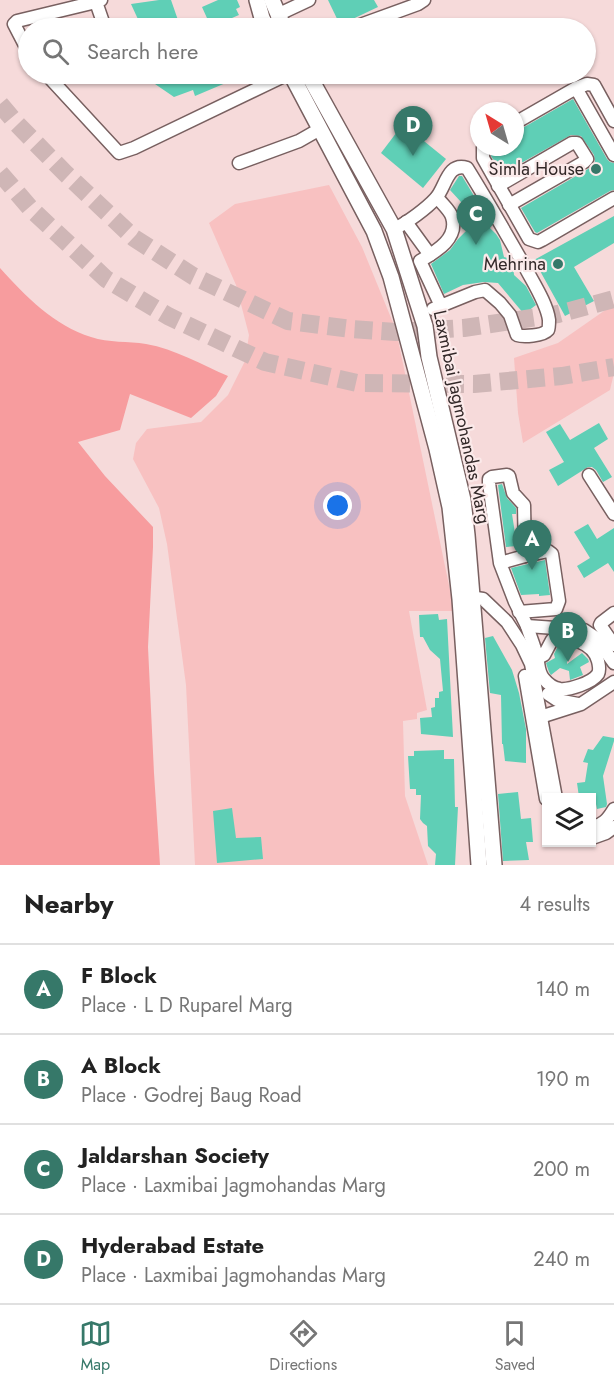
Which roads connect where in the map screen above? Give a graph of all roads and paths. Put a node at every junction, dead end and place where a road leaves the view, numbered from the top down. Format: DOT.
graph roads {
  1 [pos="257,0"];
  2 [pos="309,0"];
  3 [pos="424,0"];
  4 [pos="99,1"];
  5 [pos="277,14"];
  6 [pos="29,18"];
  7 [pos="103,18"];
  8 [pos="262,18"];
  9 [pos="380,18"];
  10 [pos="55,84"];
  11 [pos="268,84"];
  12 [pos="297,84"];
  13 [pos="311,84"];
  14 [pos="576,88"];
  15 [pos="319,111"];
  16 [pos="524,118"];
  17 [pos="614,121"];
  18 [pos="320,129"];
  19 [pos="614,155"];
  20 [pos="483,156"];
  21 [pos="239,163"];
  22 [pos="498,186"];
  23 [pos="437,197"];
  24 [pos="614,198"];
  25 [pos="509,205"];
  26 [pos="400,231"];
  27 [pos="430,255"];
  28 [pos="436,309"];
  29 [pos="589,475"];
  30 [pos="612,505"];
  31 [pos="525,556"];
  32 [pos="500,562"];
  33 [pos="466,599"];
  34 [pos="519,612"];
  35 [pos="614,613"];
  36 [pos="527,626"];
  37 [pos="614,645"];
  38 [pos="537,658"];
  39 [pos="613,660"];
  40 [pos="614,682"];
  41 [pos="555,694"];
  42 [pos="581,704"];
  43 [pos="537,718"];
  44 [pos="481,788"];
  45 [pos="545,793"];
  46 [pos="555,793"];
  47 [pos="614,809"];
  48 [pos="596,826"];
  49 [pos="614,827"];
  50 [pos="596,836"];
  51 [pos="479,865"];
  52 [pos="494,865"];
  1 -- 8 [label="main road"];
  2 -- 5 [label="street"];
  3 -- 9 [label="street"];
  4 -- 6 [label="street"];
  4 -- 7 [label="street"];
  10 -- 11 [label="street"];
  12 -- 15 [label="main road, Laxmibai Jagmohandas Marg"];
  13 -- 15 [label="main road, Laxmibai Jagmohandas Marg"];
  14 -- 16 [label="street"];
  14 -- 17 [label="street"];
  14 -- 19 [label="street"];
  15 -- 18 [label="main road, Laxmibai Jagmohandas Marg"];
  15 -- 26 [label="main road, Laxmibai Jagmohandas Marg"];
  18 -- 21 [label="street"];
  18 -- 33 [label="main road, Laxmibai Jagmohandas Marg"];
  20 -- 22 [label="street"];
  22 -- 25 [label="street"];
  22 -- 25 [label="street"];
  23 -- 26 [label="street"];
  23 -- 27 [label="street"];
  23 -- 28 [label="street"];
  24 -- 25 [label="street"];
  26 -- 27 [label="street"];
  26 -- 28 [label="street"];
  26 -- 33 [label="main road, Laxmibai Jagmohandas Marg"];
  27 -- 28 [label="street"];
  29 -- 30 [label="street"];
  31 -- 32 [label="street"];
  31 -- 32 [label="street"];
  31 -- 34 [label="street"];
  32 -- 34 [label="street"];
  33 -- 43 [label="street"];
  33 -- 44 [label="main road, Laxmibai Jagmohandas Marg"];
  34 -- 36 [label="street"];
  35 -- 37 [label="street"];
  36 -- 38 [label="street"];
  36 -- 39 [label="street"];
  38 -- 41 [label="street"];
  38 -- 41 [label="street"];
  40 -- 42 [label="street"];
  41 -- 42 [label="street"];
  42 -- 43 [label="street"];
  43 -- 45 [label="street"];
  43 -- 46 [label="street"];
  44 -- 51 [label="main road, Laxmibai Jagmohandas Marg"];
  44 -- 52 [label="main road, Laxmibai Jagmohandas Marg"];
  47 -- 48 [label="street"];
  49 -- 50 [label="street"];
}
